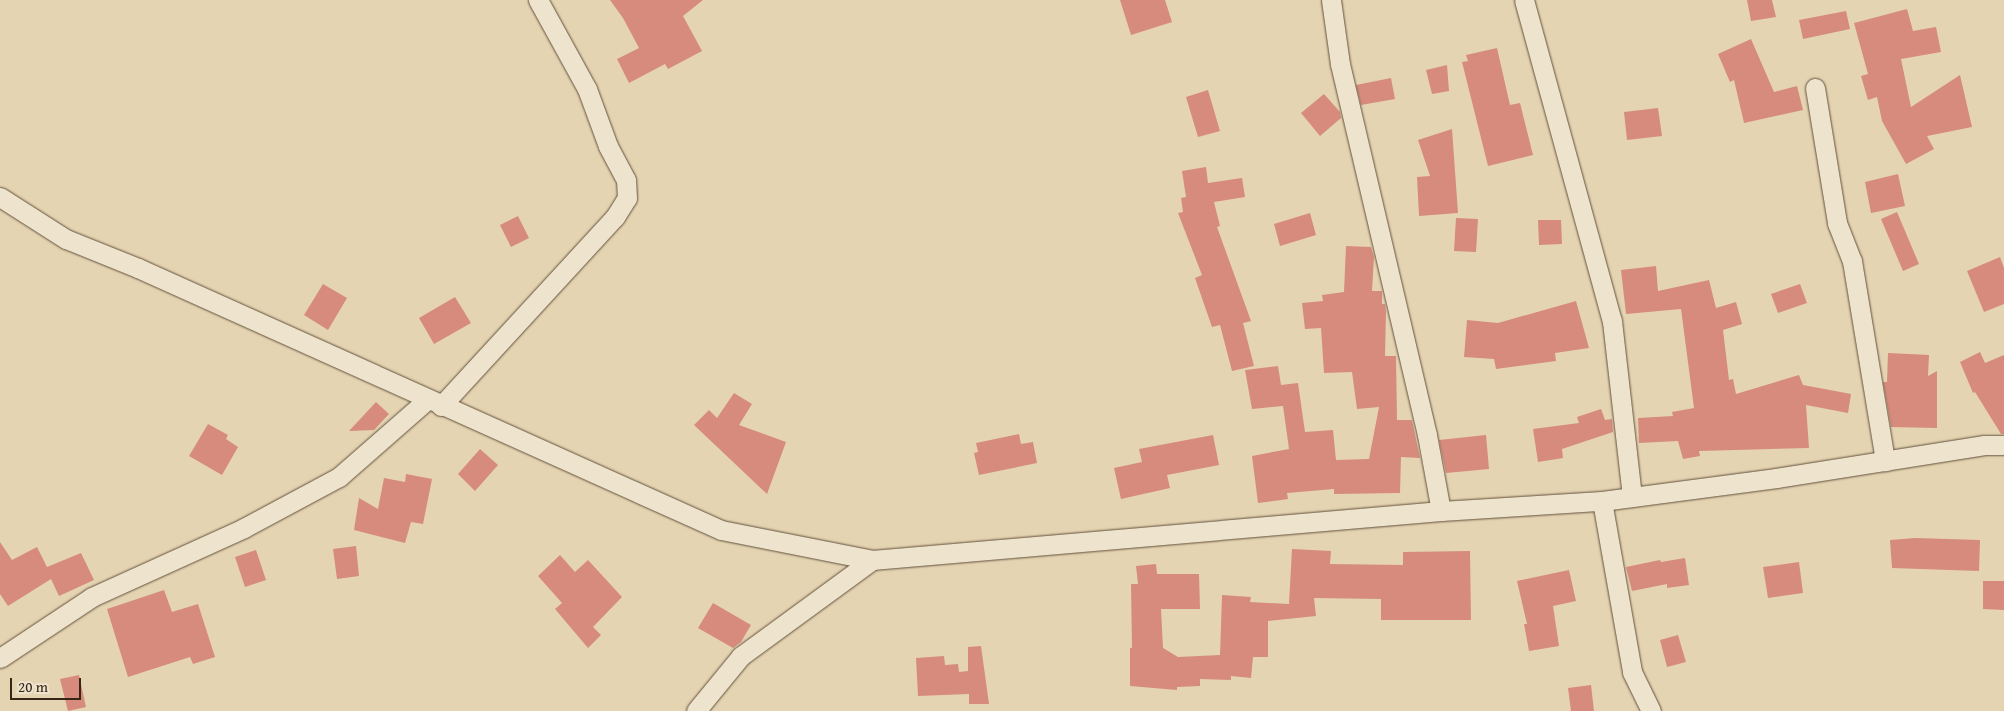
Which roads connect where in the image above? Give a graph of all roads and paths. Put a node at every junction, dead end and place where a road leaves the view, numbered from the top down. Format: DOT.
graph roads {
  1 [pos="538,0"];
  2 [pos="1331,0"];
  3 [pos="1524,0"];
  4 [pos="1815,88"];
  5 [pos="0,197"];
  6 [pos="434,403"];
  7 [pos="2004,445"];
  8 [pos="1885,461"];
  9 [pos="1632,497"];
  10 [pos="1602,501"];
  11 [pos="1441,511"];
  12 [pos="872,560"];
  13 [pos="0,658"];
  14 [pos="696,711"];
  15 [pos="1651,711"];
  1 -- 6 [label="street"];
  2 -- 11 [label="street"];
  3 -- 9 [label="street"];
  4 -- 8 [label="street"];
  5 -- 6 [label="street"];
  6 -- 12 [label="street"];
  6 -- 13 [label="street"];
  7 -- 8 [label="street"];
  8 -- 9 [label="street"];
  9 -- 10 [label="street"];
  10 -- 11 [label="street"];
  10 -- 15 [label="street"];
  11 -- 12 [label="street"];
  12 -- 14 [label="street"];
}
